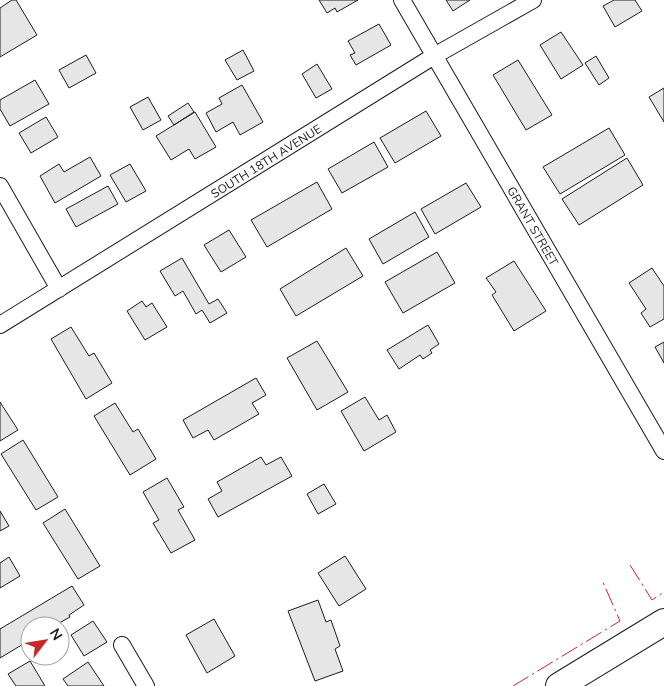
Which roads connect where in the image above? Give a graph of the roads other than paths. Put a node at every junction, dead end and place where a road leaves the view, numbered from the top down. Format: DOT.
graph roads {
  1 [pos="402,0"];
  2 [pos="533,0"];
  3 [pos="434,56"];
  4 [pos="0,186"];
  5 [pos="58,289"];
  6 [pos="0,325"];
  7 [pos="664,451"];
  8 [pos="664,622"];
  9 [pos="122,645"];
  10 [pos="146,686"];
  11 [pos="559,686"];
  1 -- 3 [label="street, GRANT STREET"];
  2 -- 3 [label="street, SOUTH 18TH AVENUE"];
  3 -- 5 [label="street, SOUTH 18TH AVENUE"];
  3 -- 7 [label="street, GRANT STREET"];
  4 -- 5 [label="street"];
  5 -- 6 [label="street, SOUTH 18TH AVENUE"];
  8 -- 11 [label="main road"];
  9 -- 10 [label="street"];
}
